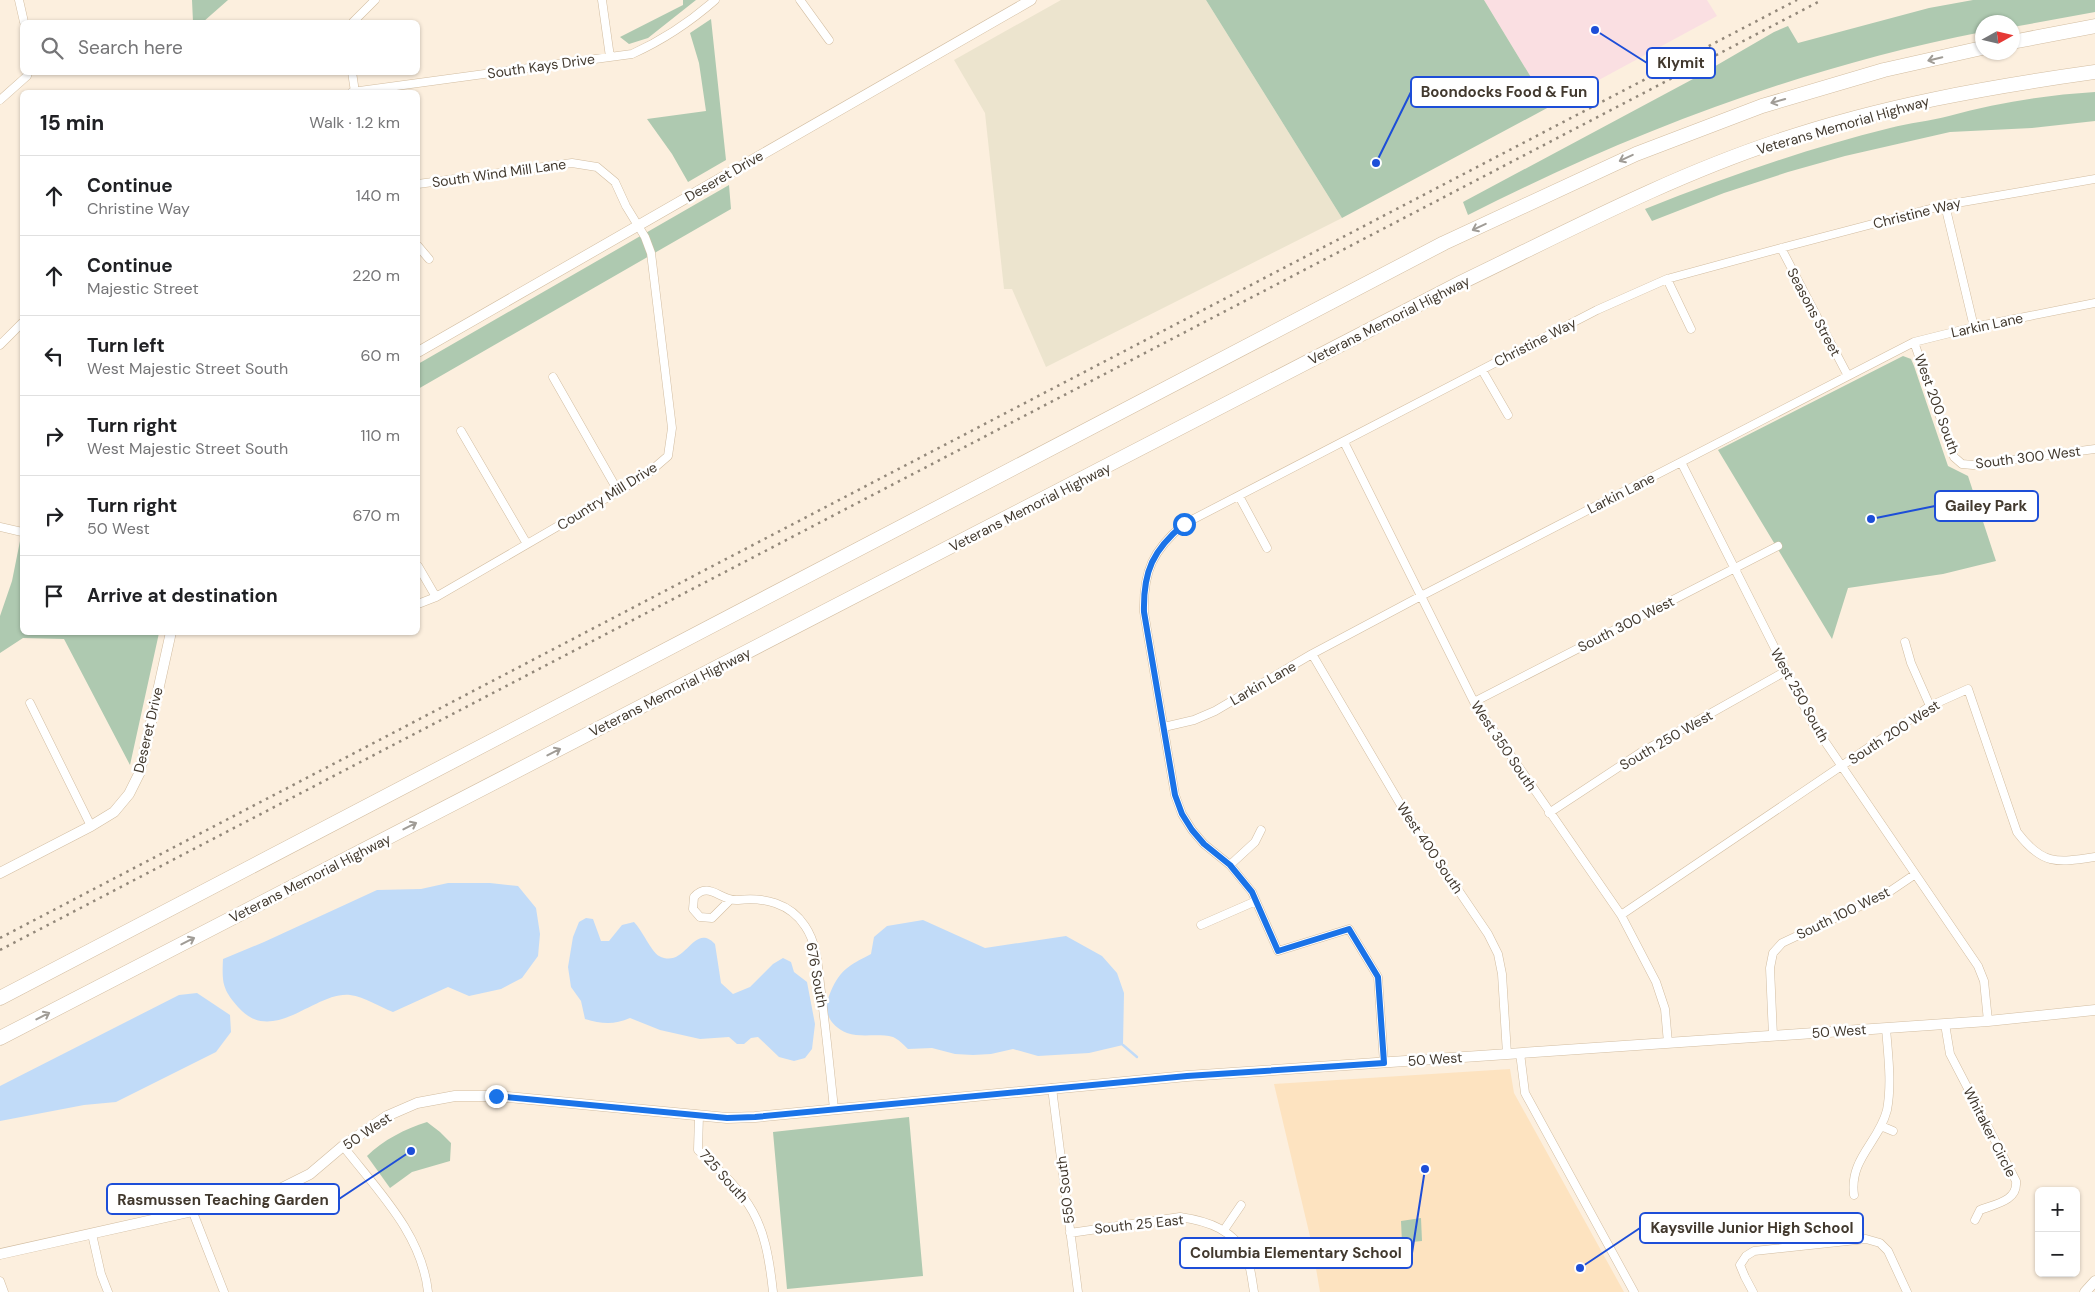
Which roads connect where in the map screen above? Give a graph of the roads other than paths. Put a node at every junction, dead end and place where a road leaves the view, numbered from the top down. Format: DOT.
graph roads {
  1 [pos="19,0"];
  2 [pos="375,0"];
  3 [pos="602,0"];
  4 [pos="715,0"];
  5 [pos="800,0"];
  6 [pos="1031,0"];
  7 [pos="24,20"];
  8 [pos="355,20"];
  9 [pos="2095,26"];
  10 [pos="2095,32"];
  11 [pos="829,40"];
  12 [pos="2020,40"];
  13 [pos="2020,41"];
  14 [pos="1975,50"];
  15 [pos="610,57"];
  16 [pos="2095,72"];
  17 [pos="27,75"];
  18 [pos="352,75"];
  19 [pos="2095,81"];
  20 [pos="2020,82"];
  21 [pos="353,90"];
  22 [pos="368,90"];
  23 [pos="0,100"];
  24 [pos="2095,179"];
  25 [pos="420,184"];
  26 [pos="1945,205"];
  27 [pos="638,226"];
  28 [pos="420,248"];
  29 [pos="1781,248"];
  30 [pos="429,259"];
  31 [pos="1667,279"];
  32 [pos="2095,303"];
  33 [pos="20,325"];
  34 [pos="1974,327"];
  35 [pos="1691,329"];
  36 [pos="1914,342"];
  37 [pos="0,345"];
  38 [pos="420,351"];
  39 [pos="1482,370"];
  40 [pos="1848,376"];
  41 [pos="553,377"];
  42 [pos="1508,415"];
  43 [pos="461,431"];
  44 [pos="1344,442"];
  45 [pos="2095,449"];
  46 [pos="1681,462"];
  47 [pos="1962,464"];
  48 [pos="618,491"];
  49 [pos="1239,496"];
  50 [pos="0,527"];
  51 [pos="20,532"];
  52 [pos="527,544"];
  53 [pos="1778,546"];
  54 [pos="1266,548"];
  55 [pos="1734,568"];
  56 [pos="420,569"];
  57 [pos="1421,596"];
  58 [pos="436,597"];
  59 [pos="420,603"];
  60 [pos="170,635"];
  61 [pos="1905,642"];
  62 [pos="1312,654"];
  63 [pos="1786,671"];
  64 [pos="1474,702"];
  65 [pos="30,703"];
  66 [pos="1930,706"];
  67 [pos="1164,727"];
  68 [pos="1842,766"];
  69 [pos="1549,813"];
  70 [pos="92,826"];
  71 [pos="1261,830"];
  72 [pos="2095,857"];
  73 [pos="1230,865"];
  74 [pos="0,873"];
  75 [pos="1914,875"];
  76 [pos="729,901"];
  77 [pos="1256,901"];
  78 [pos="1621,915"];
  79 [pos="1201,925"];
  80 [pos="0,998"];
  81 [pos="2095,1010"];
  82 [pos="1988,1021"];
  83 [pos="1945,1024"];
  84 [pos="1886,1028"];
  85 [pos="1773,1036"];
  86 [pos="0,1038"];
  87 [pos="1668,1043"];
  88 [pos="1520,1053"];
  89 [pos="1507,1054"];
  90 [pos="1384,1063"];
  91 [pos="1052,1088"];
  92 [pos="834,1109"];
  93 [pos="699,1115"];
  94 [pos="1881,1126"];
  95 [pos="1893,1131"];
  96 [pos="343,1146"];
  97 [pos="1854,1194"];
  98 [pos="1241,1205"];
  99 [pos="192,1210"];
  100 [pos="1976,1220"];
  101 [pos="1224,1230"];
  102 [pos="1070,1233"];
  103 [pos="92,1234"];
  104 [pos="0,1254"];
  105 [pos="0,1281"];
  106 [pos="2095,1281"];
  107 [pos="1633,1290"];
  108 [pos="4,1292"];
  109 [pos="108,1292"];
  110 [pos="224,1292"];
  111 [pos="428,1292"];
  112 [pos="773,1292"];
  113 [pos="1078,1292"];
  114 [pos="1254,1292"];
  115 [pos="1753,1292"];
  116 [pos="1907,1292"];
  117 [pos="2085,1292"];
  1 -- 7 [label="street"];
  2 -- 8 [label="street"];
  3 -- 15 [label="street"];
  4 -- 15 [label="street, South Kays Drive"];
  5 -- 11 [label="street"];
  6 -- 27 [label="street, Deseret Drive"];
  9 -- 12 [label="highway"];
  10 -- 13 [label="highway"];
  14 -- 80 [label="highway, one-way"];
  15 -- 22 [label="street, South Kays Drive"];
  16 -- 20 [label="highway, Veterans Memorial Highway"];
  17 -- 23 [label="street"];
  18 -- 21 [label="street"];
  19 -- 20 [label="highway"];
  86 -- 20 [label="highway, Veterans Memorial Highway, one-way"];
  24 -- 26 [label="street, Christine Way"];
  25 -- 27 [label="street, South Wind Mill Lane"];
  26 -- 29 [label="street, Christine Way"];
  26 -- 34 [label="street"];
  27 -- 38 [label="street, Deseret Drive"];
  27 -- 48 [label="street, Country Mill Drive"];
  28 -- 30 [label="street"];
  29 -- 31 [label="street, Christine Way"];
  29 -- 40 [label="street, Seasons Street"];
  31 -- 35 [label="street"];
  31 -- 39 [label="street, Christine Way"];
  32 -- 34 [label="street, Larkin Lane"];
  33 -- 37 [label="street"];
  34 -- 36 [label="street, Larkin Lane"];
  36 -- 40 [label="street, Larkin Lane"];
  36 -- 47 [label="street, West 200 South"];
  39 -- 42 [label="street"];
  39 -- 44 [label="street, Christine Way"];
  40 -- 46 [label="street, Larkin Lane"];
  41 -- 48 [label="street"];
  43 -- 52 [label="street"];
  44 -- 49 [label="street, Christine Way"];
  44 -- 57 [label="street, West 350 South"];
  45 -- 47 [label="street, South 300 West"];
  46 -- 55 [label="street, West 250 South"];
  46 -- 57 [label="street, Larkin Lane"];
  48 -- 52 [label="street, Country Mill Drive"];
  49 -- 54 [label="street"];
  49 -- 67 [label="street, Christine Way"];
  50 -- 51 [label="street"];
  52 -- 58 [label="street, Country Mill Drive"];
  53 -- 55 [label="street, South 300 West"];
  55 -- 63 [label="street, West 250 South"];
  55 -- 64 [label="street, South 300 West"];
  56 -- 58 [label="street"];
  57 -- 62 [label="street, Larkin Lane"];
  57 -- 64 [label="street, West 350 South"];
  58 -- 59 [label="street, Country Mill Drive"];
  60 -- 70 [label="street, Deseret Drive"];
  61 -- 66 [label="street"];
  62 -- 67 [label="street, Larkin Lane"];
  62 -- 89 [label="street, West 400 South"];
  63 -- 68 [label="street, West 250 South"];
  63 -- 69 [label="street, South 250 West"];
  64 -- 69 [label="street, West 350 South"];
  65 -- 70 [label="street"];
  66 -- 68 [label="street, South 200 West"];
  66 -- 72 [label="street, South 200 West"];
  67 -- 73 [label="street, Christine Way"];
  68 -- 75 [label="street, West 250 South"];
  68 -- 78 [label="street, South 200 West"];
  69 -- 78 [label="street, West 350 South"];
  70 -- 74 [label="street, Deseret Drive"];
  71 -- 73 [label="street"];
  73 -- 77 [label="street, Christine Way"];
  75 -- 82 [label="street, West 250 South"];
  75 -- 85 [label="street, South 100 West"];
  76 -- 76 [label="street"];
  76 -- 92 [label="street, 676 South"];
  77 -- 79 [label="street"];
  77 -- 90 [label="street, Christine Way"];
  78 -- 87 [label="street, West 350 South"];
  81 -- 82 [label="street, 50 West"];
  82 -- 83 [label="street, 50 West"];
  83 -- 84 [label="street, 50 West"];
  83 -- 100 [label="street, Whitaker Circle"];
  84 -- 85 [label="street, 50 West"];
  84 -- 94 [label="street"];
  85 -- 87 [label="street, 50 West"];
  87 -- 88 [label="street, 50 West"];
  88 -- 89 [label="street, 50 West"];
  88 -- 107 [label="street"];
  89 -- 90 [label="street, 50 West"];
  90 -- 91 [label="street, 50 West"];
  91 -- 92 [label="street, 50 West"];
  91 -- 102 [label="street, 550 South"];
  92 -- 93 [label="street, 50 West"];
  93 -- 96 [label="street, 50 West"];
  93 -- 112 [label="street, 725 South"];
  94 -- 95 [label="street"];
  94 -- 97 [label="street"];
  96 -- 99 [label="street, 50 West"];
  96 -- 111 [label="street"];
  98 -- 101 [label="street"];
  99 -- 103 [label="street, 50 West"];
  99 -- 110 [label="street"];
  101 -- 102 [label="street, South 25 East"];
  101 -- 114 [label="street, South 25 East"];
  102 -- 113 [label="street, 550 South"];
  103 -- 104 [label="street, 50 West"];
  103 -- 109 [label="street"];
  105 -- 108 [label="street"];
  106 -- 117 [label="street"];
  115 -- 116 [label="street"];
}
